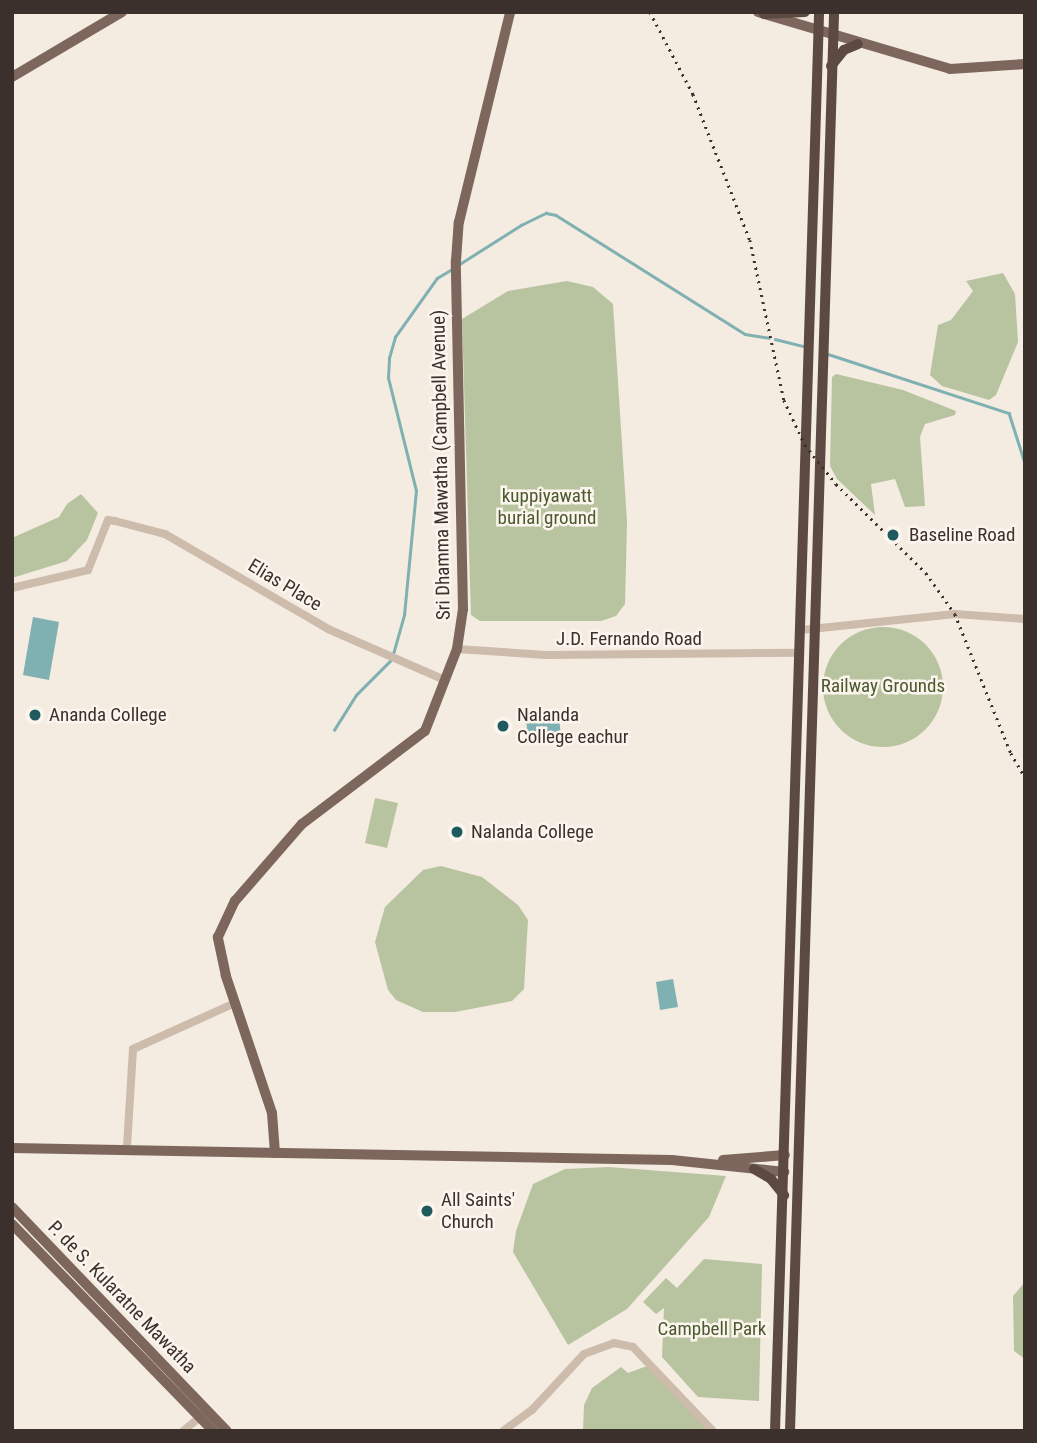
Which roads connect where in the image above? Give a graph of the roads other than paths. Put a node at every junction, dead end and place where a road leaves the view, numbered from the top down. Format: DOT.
graph roads {
  1 [pos="122,12"];
  2 [pos="510,12"];
  3 [pos="805,12"];
  4 [pos="819,12"];
  5 [pos="834,12"];
  6 [pos="761,13"];
  7 [pos="818,32"];
  8 [pos="833,36"];
  9 [pos="858,44"];
  10 [pos="1025,64"];
  11 [pos="831,67"];
  12 [pos="12,77"];
  13 [pos="12,588"];
  14 [pos="1025,619"];
  15 [pos="816,627"];
  16 [pos="801,630"];
  17 [pos="457,649"];
  18 [pos="800,653"];
  19 [pos="445,680"];
  20 [pos="235,1003"];
  21 [pos="127,1147"];
  22 [pos="12,1150"];
  23 [pos="275,1153"];
  24 [pos="785,1155"];
  25 [pos="800,1156"];
  26 [pos="701,1161"];
  27 [pos="754,1169"];
  28 [pos="785,1172"];
  29 [pos="800,1173"];
  30 [pos="784,1195"];
  31 [pos="12,1207"];
  32 [pos="12,1224"];
  33 [pos="204,1414"];
  34 [pos="183,1431"];
  35 [pos="214,1431"];
  36 [pos="227,1431"];
  37 [pos="503,1431"];
  38 [pos="713,1431"];
  39 [pos="775,1431"];
  40 [pos="790,1431"];
  1 -- 12 [label="main road"];
  2 -- 17 [label="main road, Sri Dhamma Mawatha (Campbell Avenue)"];
  3 -- 6 [label="highway"];
  4 -- 7 [label="highway"];
  5 -- 8 [label="highway"];
  6 -- 7 [label="main road"];
  7 -- 8 [label="main road"];
  7 -- 16 [label="highway"];
  8 -- 9 [label="main road"];
  8 -- 11 [label="highway"];
  9 -- 10 [label="main road"];
  9 -- 11 [label="highway"];
  11 -- 15 [label="highway"];
  13 -- 19 [label="street, Elias Place"];
  14 -- 15 [label="street"];
  15 -- 16 [label="street"];
  15 -- 25 [label="highway"];
  16 -- 18 [label="highway"];
  17 -- 18 [label="street, J.D. Fernando Road"];
  17 -- 19 [label="main road, Sri Dhamma Mawatha (Campbell Avenue)"];
  18 -- 24 [label="highway"];
  19 -- 20 [label="main road, Sri Dhamma Mawatha (Campbell Avenue)"];
  20 -- 21 [label="street"];
  20 -- 23 [label="main road, Sri Dhamma Mawatha (Campbell Avenue)"];
  21 -- 22 [label="main road"];
  21 -- 23 [label="main road"];
  23 -- 26 [label="main road"];
  24 -- 25 [label="street"];
  24 -- 26 [label="main road"];
  24 -- 28 [label="highway"];
  25 -- 29 [label="highway"];
  26 -- 27 [label="main road"];
  27 -- 28 [label="main road"];
  27 -- 30 [label="highway"];
  28 -- 29 [label="street"];
  28 -- 30 [label="highway"];
  29 -- 40 [label="highway"];
  30 -- 39 [label="highway"];
  31 -- 33 [label="main road, P. de S. Kularatne Mawatha"];
  32 -- 33 [label="main road, P. de S. Kularatne Mawatha"];
  33 -- 34 [label="street"];
  33 -- 35 [label="main road"];
  33 -- 36 [label="main road"];
  37 -- 38 [label="street"];
}
